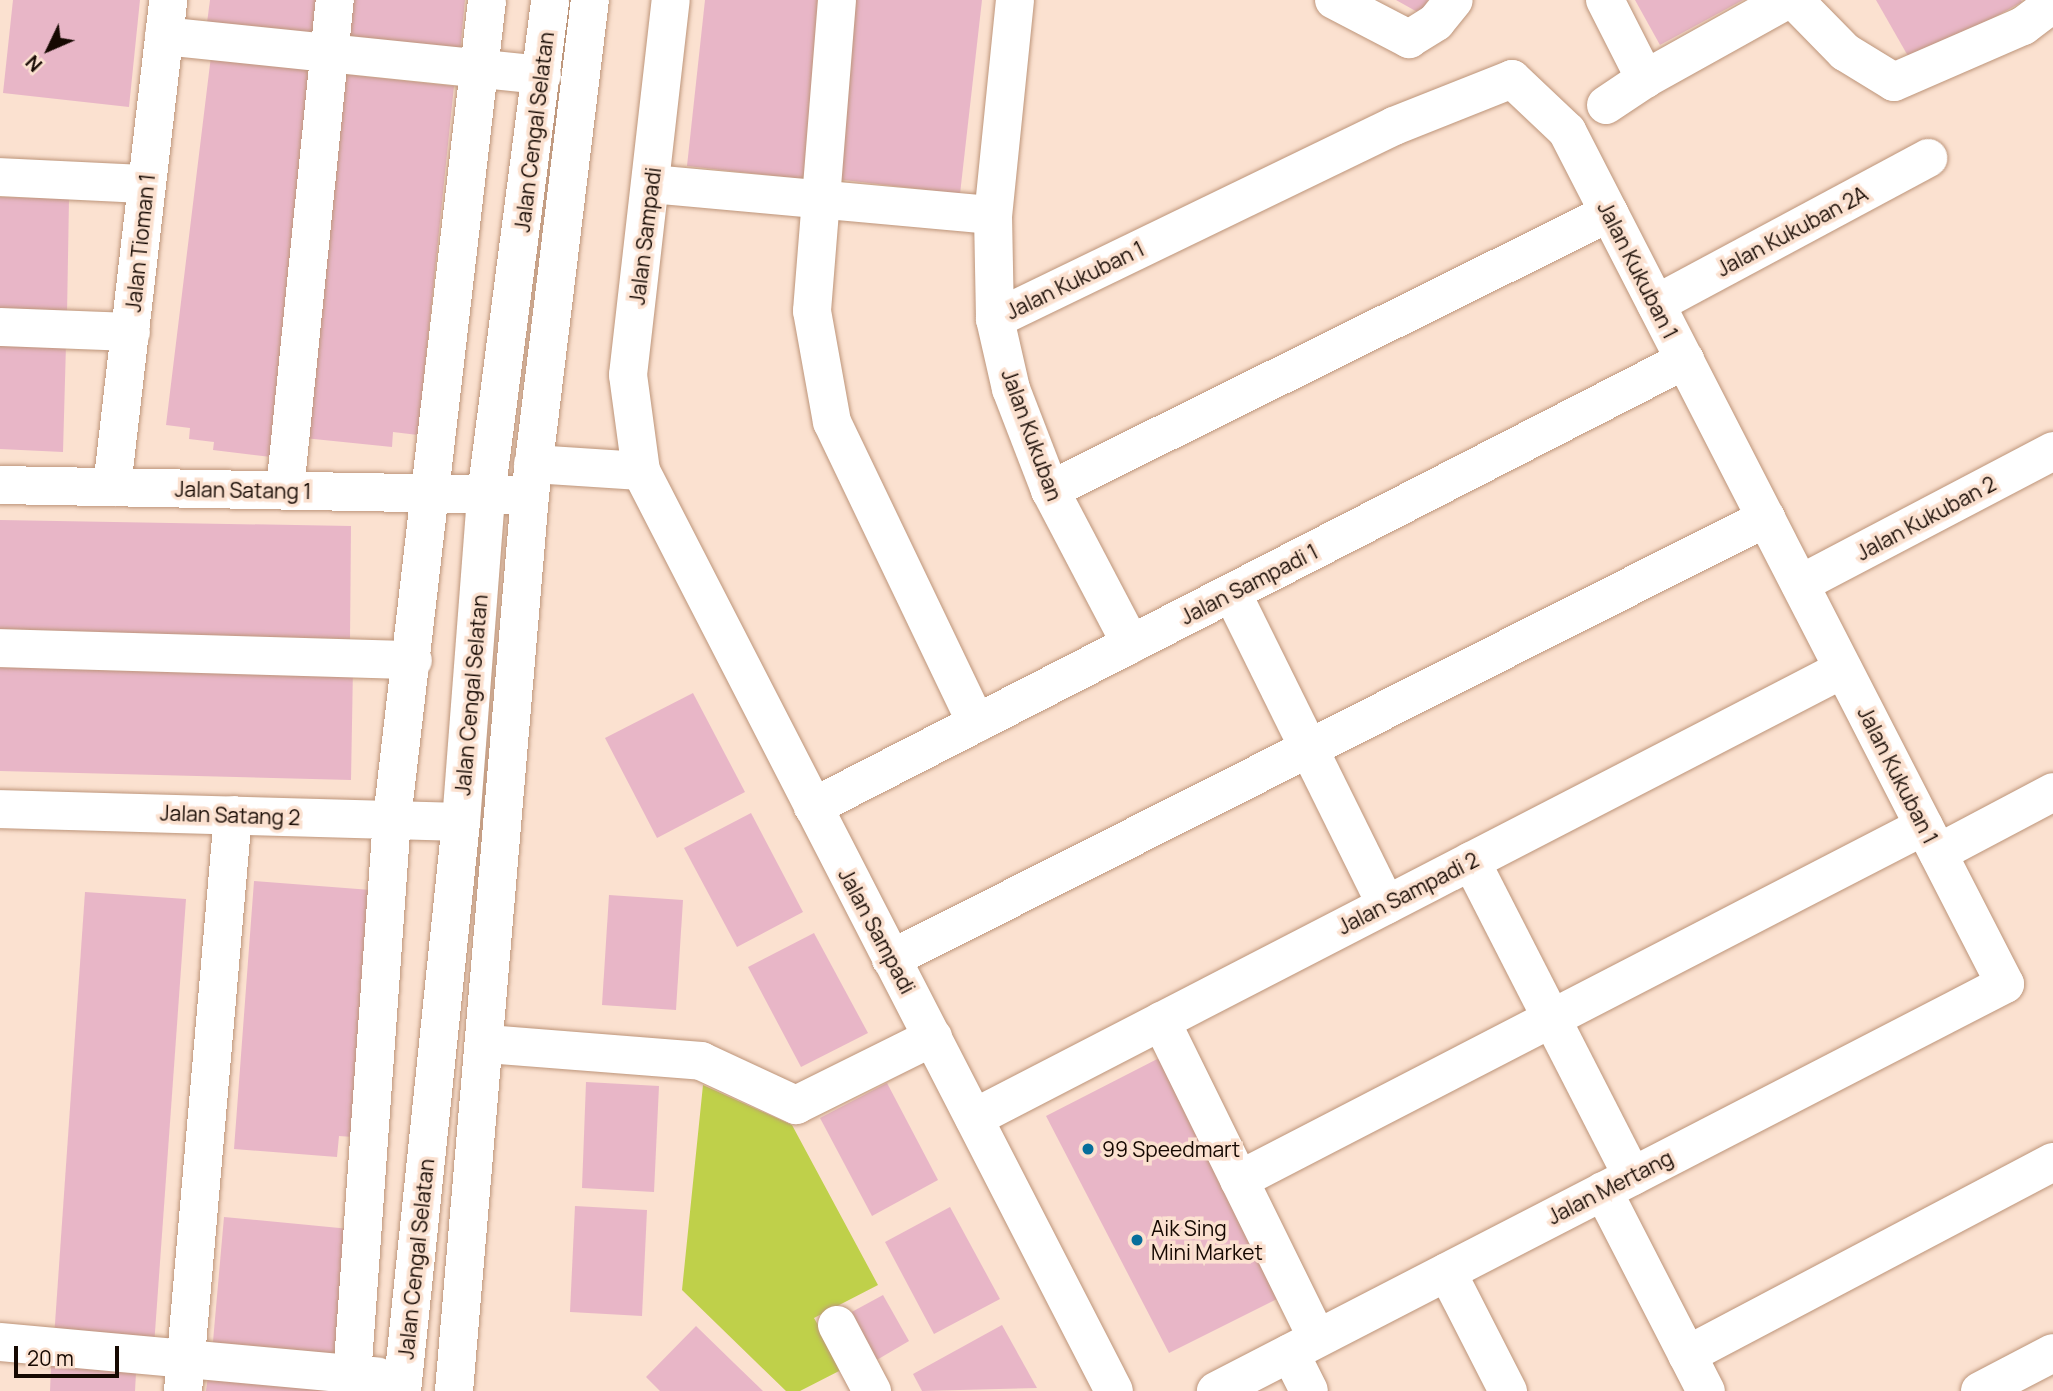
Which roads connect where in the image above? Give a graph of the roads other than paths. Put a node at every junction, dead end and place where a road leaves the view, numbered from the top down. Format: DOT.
graph roads {
  1 [pos="335,0"];
  2 [pos="486,0"];
  3 [pos="550,0"];
  4 [pos="590,0"];
  5 [pos="671,0"];
  6 [pos="837,0"];
  7 [pos="1014,0"];
  8 [pos="1334,0"];
  9 [pos="1454,0"];
  10 [pos="1605,0"];
  11 [pos="1787,0"];
  12 [pos="1794,0"];
  13 [pos="2045,0"];
  14 [pos="166,18"];
  15 [pos="330,54"];
  16 [pos="478,68"];
  17 [pos="542,75"];
  18 [pos="1645,79"];
  19 [pos="1606,106"];
  20 [pos="1928,158"];
  21 [pos="0,177"];
  22 [pos="145,184"];
  23 [pos="651,184"];
  24 [pos="817,197"];
  25 [pos="1609,213"];
  26 [pos="993,215"];
  27 [pos="1656,304"];
  28 [pos="996,319"];
  29 [pos="0,327"];
  30 [pos="131,332"];
  31 [pos="1685,360"];
  32 [pos="2053,451"];
  33 [pos="641,471"];
  34 [pos="532,480"];
  35 [pos="0,485"];
  36 [pos="112,487"];
  37 [pos="285,490"];
  38 [pos="1050,490"];
  39 [pos="486,495"];
  40 [pos="430,496"];
  41 [pos="1766,518"];
  42 [pos="1800,584"];
  43 [pos="1232,593"];
  44 [pos="1131,644"];
  45 [pos="0,648"];
  46 [pos="412,660"];
  47 [pos="1843,669"];
  48 [pos="976,723"];
  49 [pos="1308,748"];
  50 [pos="2053,792"];
  51 [pos="813,807"];
  52 [pos="0,814"];
  53 [pos="233,815"];
  54 [pos="392,819"];
  55 [pos="461,822"];
  56 [pos="1931,840"];
  57 [pos="1471,861"];
  58 [pos="1385,905"];
  59 [pos="891,959"];
  60 [pos="2005,984"];
  61 [pos="1161,1021"];
  62 [pos="1554,1021"];
  63 [pos="933,1037"];
  64 [pos="487,1044"];
  65 [pos="974,1118"];
  66 [pos="2053,1162"];
  67 [pos="1239,1180"];
  68 [pos="1618,1184"];
  69 [pos="1447,1272"];
  70 [pos="837,1325"];
  71 [pos="0,1342"];
  72 [pos="1303,1346"];
  73 [pos="2053,1353"];
  74 [pos="1688,1355"];
  75 [pos="185,1375"];
  76 [pos="352,1381"];
  77 [pos="403,1386"];
  78 [pos="458,1390"];
  79 [pos="872,1391"];
  80 [pos="1114,1391"];
  81 [pos="1216,1391"];
  82 [pos="1309,1391"];
  83 [pos="1508,1391"];
  84 [pos="1706,1391"];
  85 [pos="1980,1391"];
  1 -- 15 [label="street"];
  2 -- 16 [label="street"];
  3 -- 17 [label="street, Jalan Cengal Selatan"];
  4 -- 34 [label="street, Jalan Cengal Selatan"];
  5 -- 23 [label="street, Jalan Sampadi"];
  6 -- 24 [label="street"];
  7 -- 26 [label="street, Jalan Kukuban"];
  8 -- 9 [label="street"];
  10 -- 18 [label="street"];
  11 -- 18 [label="street"];
  12 -- 13 [label="street"];
  14 -- 15 [label="street"];
  14 -- 22 [label="street, Jalan Tioman 1"];
  15 -- 16 [label="street"];
  15 -- 37 [label="street"];
  16 -- 17 [label="street"];
  16 -- 40 [label="street"];
  17 -- 39 [label="street, Jalan Cengal Selatan"];
  18 -- 19 [label="street"];
  20 -- 27 [label="street, Jalan Kukuban 2A"];
  21 -- 22 [label="street"];
  22 -- 30 [label="street, Jalan Tioman 1"];
  23 -- 24 [label="street"];
  23 -- 33 [label="street, Jalan Sampadi"];
  24 -- 26 [label="street"];
  24 -- 48 [label="street"];
  25 -- 27 [label="street, Jalan Kukuban 1"];
  25 -- 28 [label="street, Jalan Kukuban 1"];
  25 -- 38 [label="street"];
  26 -- 28 [label="street, Jalan Kukuban"];
  27 -- 31 [label="street, Jalan Kukuban 1"];
  28 -- 38 [label="street, Jalan Kukuban"];
  29 -- 30 [label="street"];
  30 -- 36 [label="street, Jalan Tioman 1"];
  31 -- 41 [label="street, Jalan Kukuban 1"];
  31 -- 43 [label="street, Jalan Sampadi 1"];
  32 -- 42 [label="street, Jalan Kukuban 2"];
  33 -- 34 [label="street"];
  33 -- 51 [label="street, Jalan Sampadi"];
  34 -- 39 [label="street, Jalan Satang 1"];
  34 -- 64 [label="street, Jalan Cengal Selatan"];
  35 -- 36 [label="street, Jalan Satang 1"];
  36 -- 37 [label="street, Jalan Satang 1"];
  37 -- 40 [label="street, Jalan Satang 1"];
  38 -- 44 [label="street, Jalan Kukuban"];
  39 -- 40 [label="street, Jalan Satang 1"];
  39 -- 55 [label="street, Jalan Cengal Selatan"];
  40 -- 46 [label="street"];
  41 -- 42 [label="street, Jalan Kukuban 1"];
  41 -- 49 [label="street"];
  42 -- 47 [label="street, Jalan Kukuban 1"];
  43 -- 44 [label="street, Jalan Sampadi 1"];
  43 -- 49 [label="street"];
  44 -- 48 [label="street, Jalan Sampadi 1"];
  45 -- 46 [label="street"];
  46 -- 54 [label="street"];
  47 -- 56 [label="street, Jalan Kukuban 1"];
  47 -- 57 [label="street, Jalan Sampadi 2"];
  48 -- 51 [label="street, Jalan Sampadi 1"];
  49 -- 58 [label="street"];
  49 -- 59 [label="street"];
  50 -- 56 [label="street"];
  51 -- 59 [label="street, Jalan Sampadi"];
  52 -- 53 [label="street, Jalan Satang 2"];
  53 -- 54 [label="street, Jalan Satang 2"];
  53 -- 75 [label="street"];
  54 -- 55 [label="street, Jalan Satang 2"];
  54 -- 76 [label="street"];
  55 -- 77 [label="street, Jalan Cengal Selatan"];
  56 -- 60 [label="street, Jalan Kukuban 1"];
  56 -- 62 [label="street"];
  57 -- 58 [label="street, Jalan Sampadi 2"];
  57 -- 62 [label="street"];
  58 -- 61 [label="street, Jalan Sampadi 2"];
  59 -- 63 [label="street, Jalan Sampadi"];
  60 -- 68 [label="street, Jalan Mertang"];
  61 -- 65 [label="street, Jalan Sampadi 2"];
  61 -- 67 [label="street"];
  62 -- 67 [label="street"];
  62 -- 68 [label="street"];
  63 -- 64 [label="street"];
  63 -- 65 [label="street, Jalan Sampadi"];
  64 -- 78 [label="street, Jalan Cengal Selatan"];
  65 -- 80 [label="street, Jalan Sampadi"];
  66 -- 74 [label="street"];
  67 -- 72 [label="street"];
  68 -- 69 [label="street, Jalan Mertang"];
  68 -- 74 [label="street"];
  69 -- 72 [label="street, Jalan Mertang"];
  69 -- 83 [label="street"];
  70 -- 79 [label="street"];
  71 -- 75 [label="street"];
  72 -- 81 [label="street, Jalan Mertang"];
  72 -- 82 [label="street"];
  73 -- 85 [label="street"];
  74 -- 84 [label="street"];
  75 -- 76 [label="street"];
  76 -- 77 [label="street"];
  77 -- 78 [label="street"];
}
